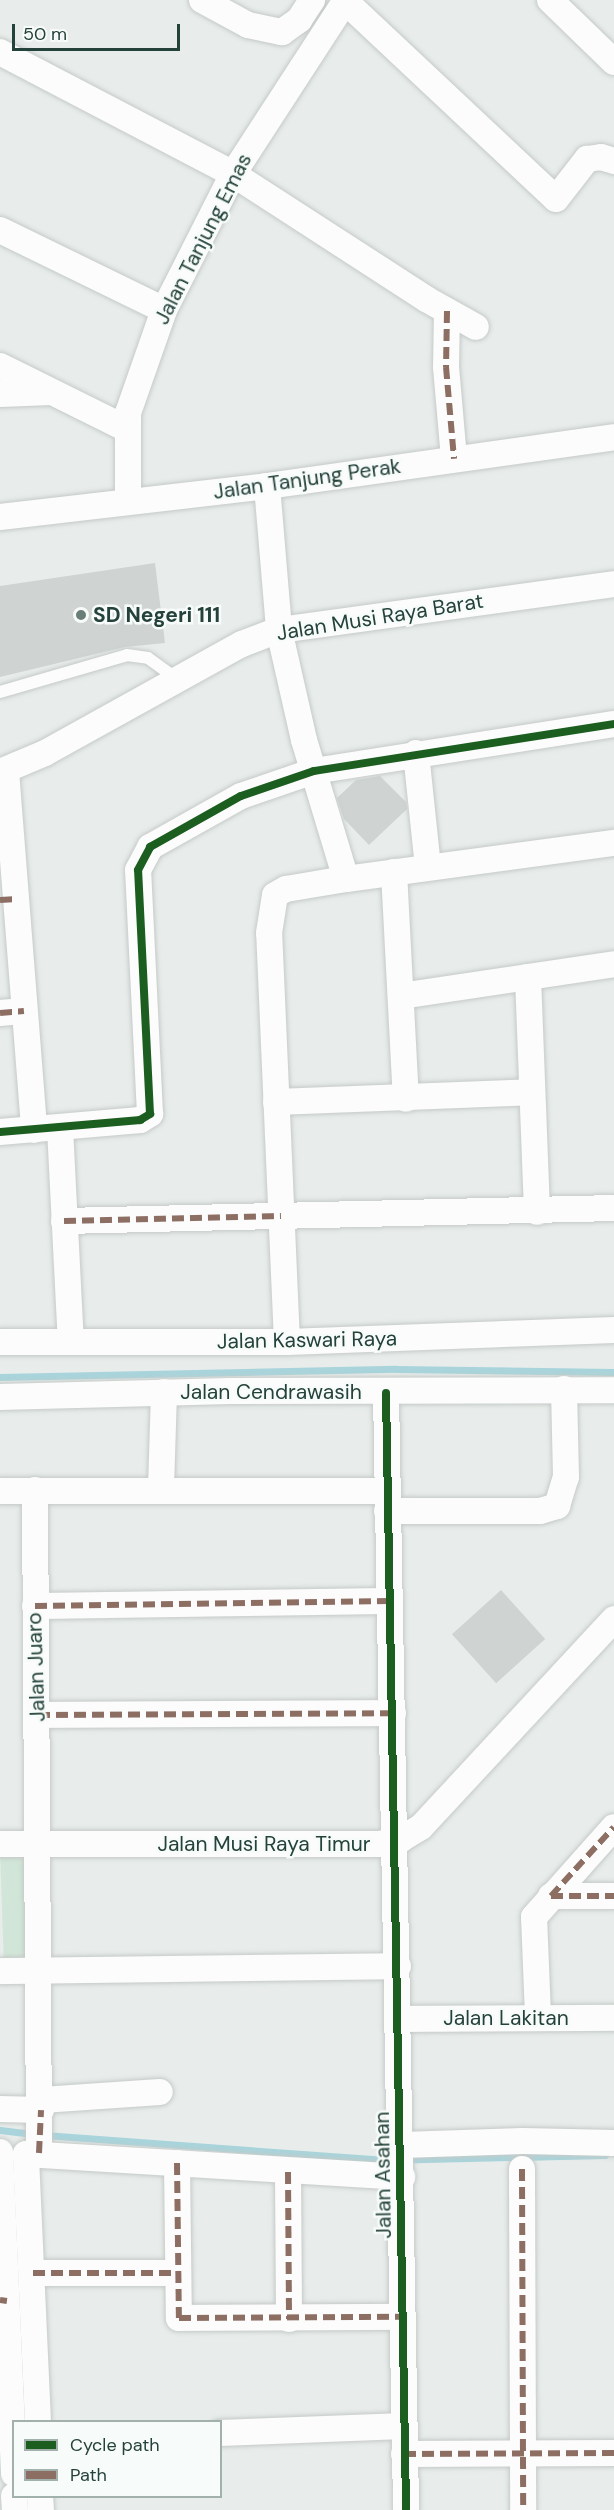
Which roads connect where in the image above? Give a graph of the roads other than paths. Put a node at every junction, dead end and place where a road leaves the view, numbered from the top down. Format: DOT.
graph roads {
  1 [pos="202,0"];
  2 [pos="312,0"];
  3 [pos="550,0"];
  4 [pos="345,1"];
  5 [pos="0,52"];
  6 [pos="614,62"];
  7 [pos="614,161"];
  8 [pos="233,174"];
  9 [pos="0,230"];
  10 [pos="164,310"];
  11 [pos="447,311"];
  12 [pos="476,327"];
  13 [pos="0,366"];
  14 [pos="55,392"];
  15 [pos="0,394"];
  16 [pos="125,428"];
  17 [pos="614,437"];
  18 [pos="454,459"];
  19 [pos="267,486"];
  20 [pos="128,501"];
  21 [pos="0,517"];
  22 [pos="614,584"];
  23 [pos="279,630"];
  24 [pos="176,678"];
  25 [pos="0,692"];
  26 [pos="614,724"];
  27 [pos="416,753"];
  28 [pos="314,771"];
  29 [pos="3,772"];
  30 [pos="614,843"];
  31 [pos="428,867"];
  32 [pos="394,872"];
  33 [pos="346,879"];
  34 [pos="8,900"];
  35 [pos="614,964"];
  36 [pos="528,977"];
  37 [pos="401,996"];
  38 [pos="12,1012"];
  39 [pos="531,1092"];
  40 [pos="406,1099"];
  41 [pos="276,1102"];
  42 [pos="60,1128"];
  43 [pos="34,1130"];
  44 [pos="0,1132"];
  45 [pos="614,1208"];
  46 [pos="537,1212"];
  47 [pos="281,1216"];
  48 [pos="64,1221"];
  49 [pos="614,1330"];
  50 [pos="0,1342"];
  51 [pos="71,1342"];
  52 [pos="287,1342"];
  53 [pos="564,1389"];
  54 [pos="614,1390"];
  55 [pos="164,1392"];
  56 [pos="386,1393"];
  57 [pos="0,1397"];
  58 [pos="161,1488"];
  59 [pos="35,1490"];
  60 [pos="0,1491"];
  61 [pos="387,1501"];
  62 [pos="390,1602"];
  63 [pos="35,1606"];
  64 [pos="614,1619"];
  65 [pos="393,1713"];
  66 [pos="38,1715"];
  67 [pos="614,1827"];
  68 [pos="396,1840"];
  69 [pos="0,1844"];
  70 [pos="40,1845"];
  71 [pos="551,1896"];
  72 [pos="614,1896"];
  73 [pos="398,1966"];
  74 [pos="0,1971"];
  75 [pos="38,1973"];
  76 [pos="538,2016"];
  77 [pos="614,2018"];
  78 [pos="399,2019"];
  79 [pos="160,2092"];
  80 [pos="0,2109"];
  81 [pos="26,2139"];
  82 [pos="614,2143"];
  83 [pos="402,2162"];
  84 [pos="177,2163"];
  85 [pos="522,2169"];
  86 [pos="288,2172"];
  87 [pos="33,2273"];
  88 [pos="177,2273"];
  89 [pos="4,2300"];
  90 [pos="403,2317"];
  91 [pos="289,2319"];
  92 [pos="38,2420"];
  93 [pos="404,2426"];
  94 [pos="222,2433"];
  95 [pos="12,2439"];
  96 [pos="524,2453"];
  97 [pos="614,2453"];
  98 [pos="405,2454"];
  99 [pos="406,2510"];
  100 [pos="523,2510"];
  1 -- 2 [label="street"];
  3 -- 6 [label="street"];
  4 -- 7 [label="street"];
  4 -- 8 [label="street, Jalan Tanjung Emas"];
  5 -- 8 [label="street"];
  8 -- 10 [label="street, Jalan Tanjung Emas"];
  8 -- 11 [label="street"];
  9 -- 10 [label="street"];
  10 -- 16 [label="street, Jalan Tanjung Emas"];
  11 -- 12 [label="street"];
  11 -- 18 [label="street"];
  13 -- 14 [label="street"];
  14 -- 15 [label="street"];
  14 -- 16 [label="street"];
  16 -- 20 [label="street, Jalan Tanjung Emas"];
  17 -- 18 [label="street, Jalan Tanjung Perak"];
  18 -- 19 [label="street, Jalan Tanjung Perak"];
  19 -- 20 [label="street, Jalan Tanjung Perak"];
  19 -- 23 [label="street"];
  20 -- 21 [label="street, Jalan Tanjung Perak"];
  22 -- 23 [label="street, Jalan Musi Raya Barat"];
  23 -- 24 [label="street, Jalan Musi Raya Barat"];
  23 -- 28 [label="street"];
  24 -- 25 [label="lane"];
  24 -- 29 [label="street, Jalan Musi Raya Barat"];
  26 -- 27 [label="street"];
  27 -- 28 [label="street"];
  27 -- 31 [label="street"];
  28 -- 33 [label="street"];
  28 -- 42 [label="street"];
  29 -- 34 [label="street"];
  30 -- 31 [label="street"];
  31 -- 32 [label="street"];
  32 -- 33 [label="street"];
  32 -- 37 [label="street"];
  33 -- 41 [label="street"];
  34 -- 38 [label="street"];
  35 -- 36 [label="street"];
  36 -- 37 [label="street"];
  36 -- 39 [label="street"];
  37 -- 40 [label="street"];
  38 -- 43 [label="street"];
  39 -- 40 [label="street"];
  39 -- 46 [label="street"];
  40 -- 41 [label="street"];
  41 -- 47 [label="street"];
  42 -- 43 [label="street"];
  42 -- 48 [label="street"];
  43 -- 44 [label="street"];
  45 -- 46 [label="street"];
  46 -- 47 [label="street"];
  47 -- 48 [label="street"];
  47 -- 52 [label="street"];
  48 -- 51 [label="street"];
  49 -- 52 [label="street, Jalan Kaswari Raya"];
  50 -- 51 [label="street, Jalan Kaswari Raya"];
  51 -- 52 [label="street, Jalan Kaswari Raya"];
  53 -- 54 [label="street, Jalan Cendrawasih"];
  53 -- 56 [label="street, Jalan Cendrawasih"];
  53 -- 61 [label="street"];
  55 -- 56 [label="street, Jalan Cendrawasih"];
  55 -- 57 [label="street, Jalan Cendrawasih"];
  55 -- 58 [label="street"];
  56 -- 61 [label="street, Jalan Asahan"];
  58 -- 59 [label="street"];
  58 -- 61 [label="street"];
  59 -- 60 [label="street"];
  59 -- 63 [label="street, Jalan Juaro"];
  61 -- 62 [label="street, Jalan Asahan"];
  62 -- 63 [label="street"];
  62 -- 65 [label="street, Jalan Asahan"];
  63 -- 66 [label="street, Jalan Juaro"];
  64 -- 68 [label="street, Jalan Musi Raya Timur"];
  65 -- 66 [label="street"];
  65 -- 68 [label="street, Jalan Asahan"];
  66 -- 70 [label="street, Jalan Juaro"];
  67 -- 71 [label="street"];
  68 -- 70 [label="street, Jalan Musi Raya Timur"];
  68 -- 73 [label="street, Jalan Asahan"];
  69 -- 70 [label="street, Jalan Musi Raya Timur"];
  70 -- 75 [label="street, Jalan Juaro"];
  71 -- 72 [label="street"];
  71 -- 76 [label="street"];
  73 -- 75 [label="street"];
  73 -- 78 [label="street, Jalan Asahan"];
  74 -- 75 [label="street"];
  75 -- 81 [label="street, Jalan Juaro"];
  76 -- 77 [label="street, Jalan Lakitan"];
  76 -- 78 [label="street, Jalan Lakitan"];
  78 -- 83 [label="street, Jalan Asahan"];
  79 -- 81 [label="street"];
  80 -- 81 [label="street"];
  81 -- 84 [label="street"];
  81 -- 87 [label="street"];
  81 -- 89 [label="street"];
  82 -- 83 [label="street"];
  83 -- 86 [label="street"];
  83 -- 90 [label="street, Jalan Asahan"];
  84 -- 86 [label="street"];
  84 -- 88 [label="street"];
  85 -- 96 [label="street"];
  86 -- 91 [label="street"];
  87 -- 88 [label="street"];
  87 -- 92 [label="street"];
  88 -- 91 [label="street"];
  89 -- 95 [label="street"];
  90 -- 91 [label="street"];
  90 -- 93 [label="street, Jalan Asahan"];
  93 -- 94 [label="street"];
  93 -- 98 [label="street, Jalan Asahan"];
  96 -- 97 [label="street"];
  96 -- 98 [label="street"];
  96 -- 100 [label="street"];
  98 -- 99 [label="street, Jalan Asahan"];
}
